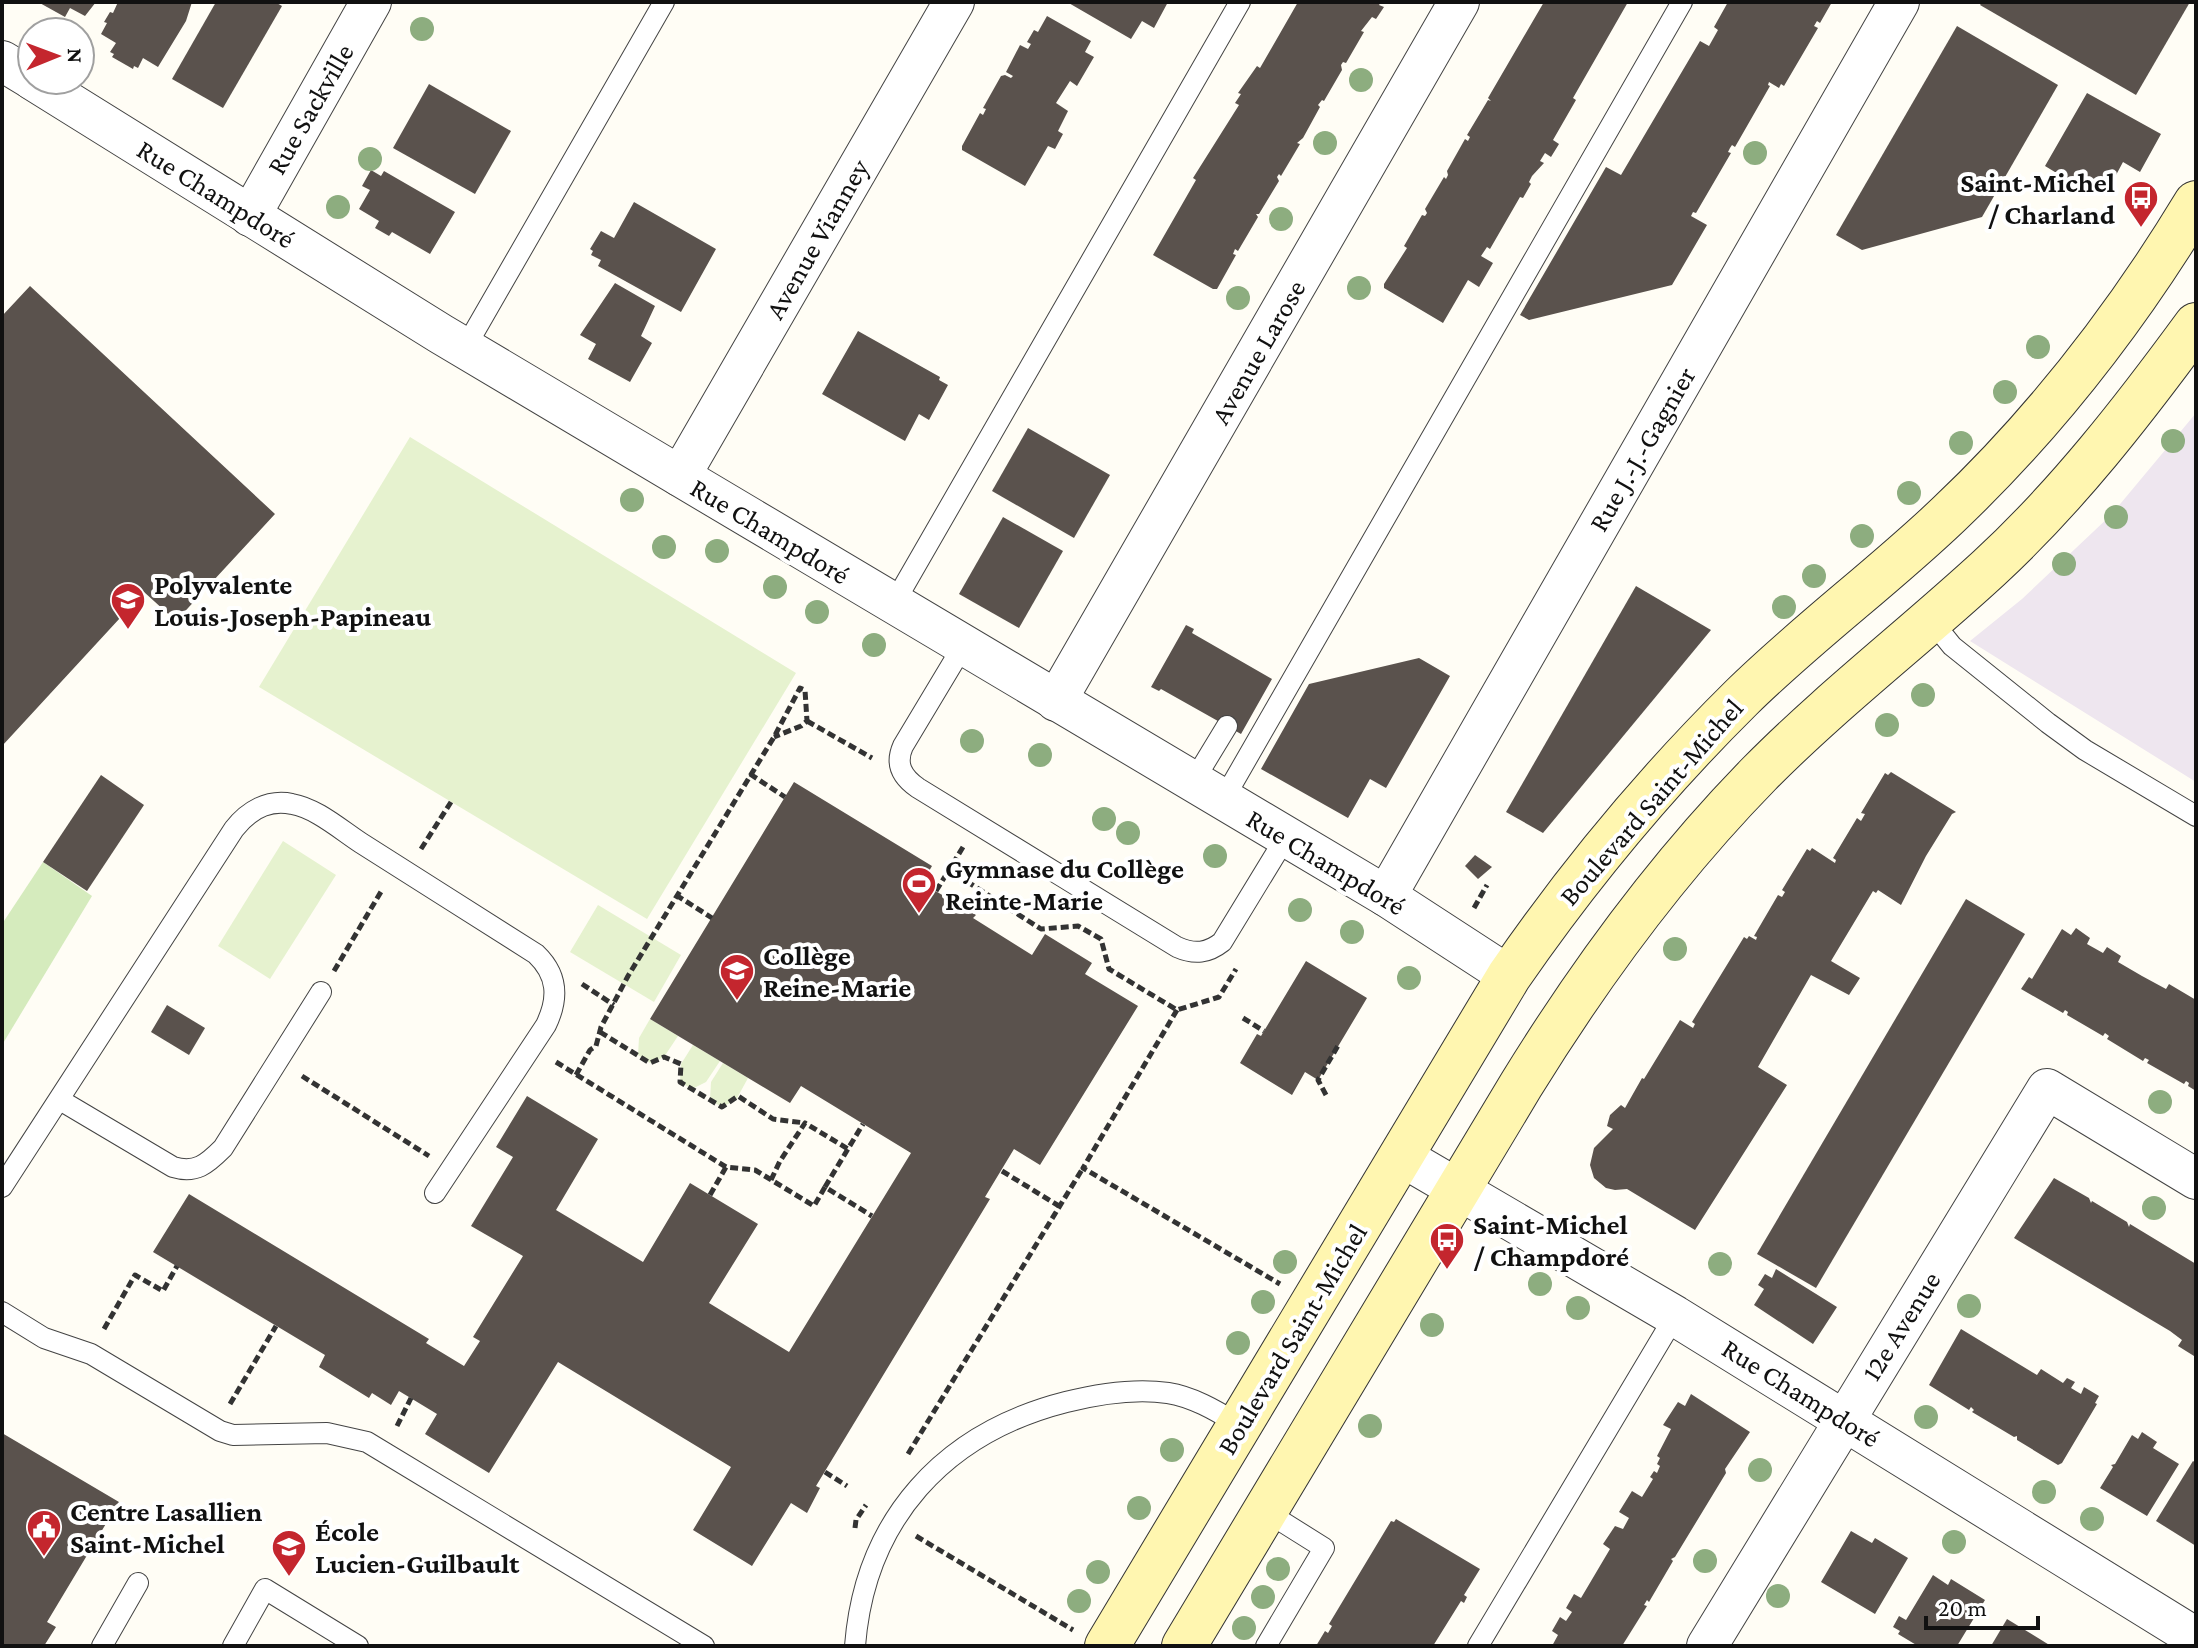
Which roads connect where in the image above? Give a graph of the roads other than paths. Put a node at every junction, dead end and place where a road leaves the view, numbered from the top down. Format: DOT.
graph roads {
  1 [pos="371,2"];
  2 [pos="664,2"];
  3 [pos="954,2"];
  4 [pos="1240,2"];
  5 [pos="1459,2"];
  6 [pos="1682,2"];
  7 [pos="1899,2"];
  8 [pos="58,96"];
  9 [pos="2196,203"];
  10 [pos="250,216"];
  11 [pos="2196,325"];
  12 [pos="465,348"];
  13 [pos="680,476"];
  14 [pos="893,605"];
  15 [pos="1931,620"];
  16 [pos="963,646"];
  17 [pos="1056,701"];
  18 [pos="1227,726"];
  19 [pos="1208,791"];
  20 [pos="2196,816"];
  21 [pos="1286,837"];
  22 [pos="1386,896"];
  23 [pos="1509,976"];
  24 [pos="321,992"];
  25 [pos="60,1100"];
  26 [pos="1401,1156"];
  27 [pos="2196,1179"];
  28 [pos="2,1187"];
  29 [pos="1457,1190"];
  30 [pos="435,1193"];
  31 [pos="2,1312"];
  32 [pos="1675,1316"];
  33 [pos="1844,1419"];
  34 [pos="1240,1425"];
  35 [pos="1265,1511"];
  36 [pos="138,1583"];
  37 [pos="2170,1634"];
  38 [pos="1092,1639"];
  39 [pos="102,1646"];
  40 [pos="233,1646"];
  41 [pos="358,1646"];
  42 [pos="704,1646"];
  43 [pos="855,1646"];
  44 [pos="1184,1646"];
  45 [pos="1266,1646"];
  46 [pos="1478,1646"];
  47 [pos="1707,1646"];
  1 -- 10 [label="street, Rue Sackville"];
  2 -- 12 [label="lane"];
  3 -- 13 [label="street, Avenue Vianney"];
  4 -- 14 [label="lane"];
  5 -- 17 [label="street, Avenue Larose"];
  6 -- 19 [label="lane"];
  7 -- 22 [label="street, Rue J.-J.-Gagnier"];
  8 -- 10 [label="street, Rue Champdoré"];
  9 -- 23 [label="main road, Boulevard Saint-Michel"];
  10 -- 12 [label="street, Rue Champdoré"];
  11 -- 15 [label="main road"];
  12 -- 13 [label="street, Rue Champdoré"];
  13 -- 14 [label="street, Rue Champdoré"];
  14 -- 16 [label="street, Rue Champdoré"];
  15 -- 20 [label="lane"];
  15 -- 29 [label="main road"];
  16 -- 17 [label="street, Rue Champdoré"];
  16 -- 21 [label="lane"];
  17 -- 19 [label="street, Rue Champdoré"];
  18 -- 19 [label="lane"];
  19 -- 21 [label="street, Rue Champdoré"];
  21 -- 22 [label="street, Rue Champdoré"];
  22 -- 23 [label="street, Rue Champdoré"];
  23 -- 26 [label="main road, Boulevard Saint-Michel"];
  24 -- 25 [label="lane"];
  25 -- 28 [label="lane"];
  25 -- 30 [label="lane"];
  26 -- 29 [label="street, Rue Champdoré"];
  26 -- 34 [label="main road, Boulevard Saint-Michel"];
  27 -- 33 [label="street, 12e Avenue"];
  29 -- 32 [label="street, Rue Champdoré"];
  29 -- 35 [label="main road"];
  31 -- 42 [label="lane"];
  32 -- 33 [label="street, Rue Champdoré"];
  32 -- 46 [label="lane"];
  33 -- 37 [label="street, Rue Champdoré"];
  33 -- 47 [label="street, 12e Avenue"];
  34 -- 38 [label="main road, Boulevard Saint-Michel"];
  34 -- 43 [label="lane"];
  35 -- 44 [label="main road"];
  35 -- 45 [label="lane"];
  36 -- 39 [label="lane"];
  40 -- 41 [label="lane"];
}
